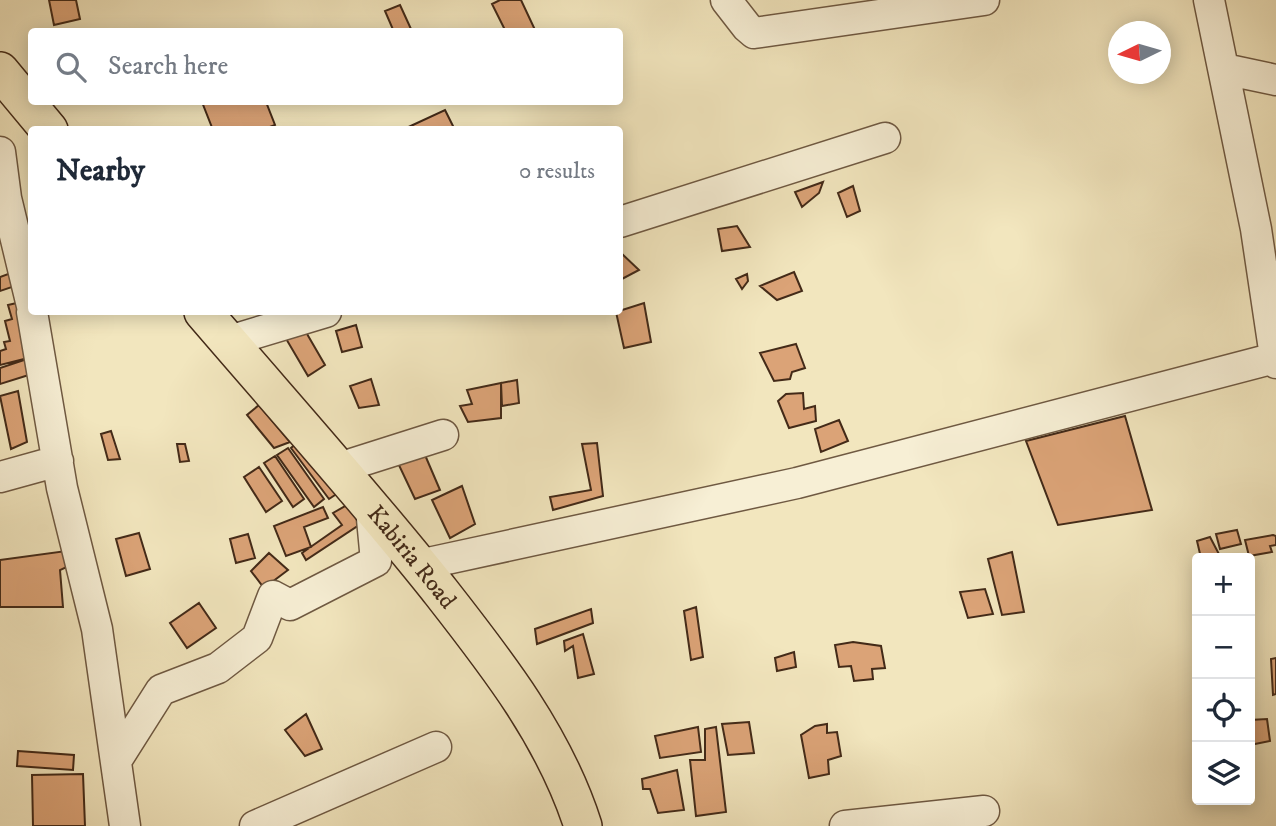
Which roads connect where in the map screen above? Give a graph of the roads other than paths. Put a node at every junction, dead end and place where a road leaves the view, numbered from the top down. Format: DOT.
graph roads {
  1 [pos="726,0"];
  2 [pos="984,0"];
  3 [pos="1209,0"];
  4 [pos="1224,69"];
  5 [pos="1,79"];
  6 [pos="1276,80"];
  7 [pos="45,126"];
  8 [pos="885,138"];
  9 [pos="0,152"];
  10 [pos="3,199"];
  11 [pos="623,221"];
  12 [pos="1266,233"];
  13 [pos="28,291"];
  14 [pos="34,315"];
  15 [pos="206,315"];
  16 [pos="316,315"];
  17 [pos="229,341"];
  18 [pos="1275,361"];
  19 [pos="443,435"];
  20 [pos="58,461"];
  21 [pos="339,468"];
  22 [pos="0,477"];
  23 [pos="371,508"];
  24 [pos="419,565"];
  25 [pos="436,747"];
  26 [pos="116,761"];
  27 [pos="984,811"];
  28 [pos="125,826"];
  29 [pos="255,826"];
  30 [pos="583,826"];
  31 [pos="845,826"];
  1 -- 2 [label="street"];
  3 -- 4 [label="street"];
  4 -- 6 [label="street"];
  4 -- 12 [label="street"];
  5 -- 7 [label="main road"];
  8 -- 11 [label="street"];
  9 -- 10 [label="street"];
  10 -- 13 [label="street"];
  12 -- 18 [label="street"];
  14 -- 20 [label="street"];
  15 -- 17 [label="main road, Kabiria Road"];
  16 -- 17 [label="street"];
  17 -- 21 [label="main road, Kabiria Road"];
  18 -- 24 [label="street"];
  19 -- 21 [label="street"];
  20 -- 22 [label="street"];
  20 -- 26 [label="street"];
  21 -- 23 [label="main road, Kabiria Road"];
  23 -- 24 [label="main road, Kabiria Road"];
  23 -- 26 [label="street"];
  24 -- 30 [label="main road, Kabiria Road"];
  25 -- 29 [label="street"];
  26 -- 28 [label="street"];
  27 -- 31 [label="street"];
}
